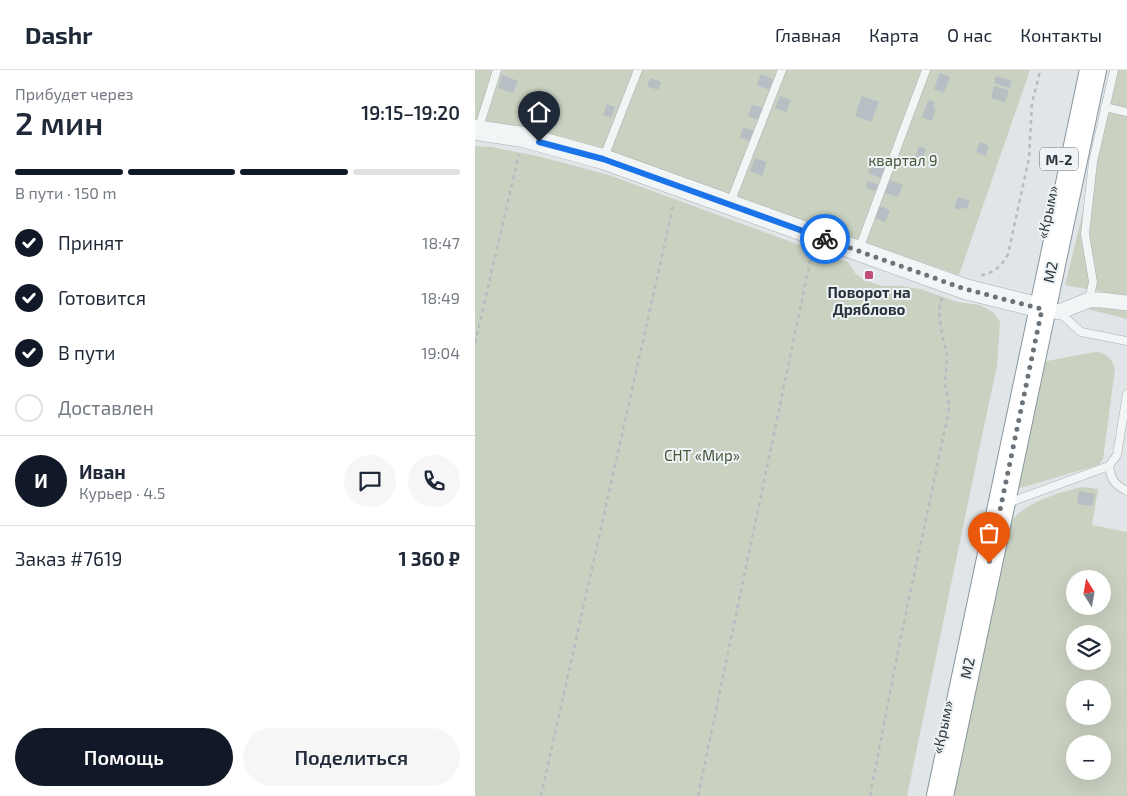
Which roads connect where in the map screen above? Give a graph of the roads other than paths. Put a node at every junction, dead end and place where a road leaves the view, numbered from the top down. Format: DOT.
graph roads {
  1 [pos="497,70"];
  2 [pos="638,70"];
  3 [pos="782,70"];
  4 [pos="926,70"];
  5 [pos="1077,70"];
  6 [pos="1093,70"];
  7 [pos="1114,70"];
  8 [pos="1105,107"];
  9 [pos="1127,112"];
  10 [pos="477,131"];
  11 [pos="603,159"];
  12 [pos="729,204"];
  13 [pos="858,251"];
  14 [pos="1089,300"];
  15 [pos="1127,303"];
  16 [pos="1043,309"];
  17 [pos="1127,341"];
  18 [pos="1127,394"];
  19 [pos="1109,466"];
  20 [pos="1127,491"];
  21 [pos="1001,505"];
  22 [pos="928,796"];
  23 [pos="940,796"];
  1 -- 10 [label="lane"];
  2 -- 11 [label="lane"];
  3 -- 12 [label="lane"];
  4 -- 13 [label="lane"];
  5 -- 16 [label="highway, «Крым» / М-2"];
  6 -- 16 [label="highway, М2"];
  7 -- 8 [label="lane"];
  8 -- 9 [label="lane"];
  8 -- 14 [label="lane"];
  10 -- 11 [label="street"];
  11 -- 12 [label="street"];
  12 -- 13 [label="street"];
  13 -- 16 [label="street"];
  14 -- 15 [label="street"];
  14 -- 16 [label="street"];
  16 -- 17 [label="lane"];
  16 -- 21 [label="highway, М2"];
  16 -- 22 [label="highway, «Крым» / М-2"];
  18 -- 19 [label="lane"];
  19 -- 20 [label="lane"];
  19 -- 21 [label="lane"];
  21 -- 23 [label="highway, М2"];
}
